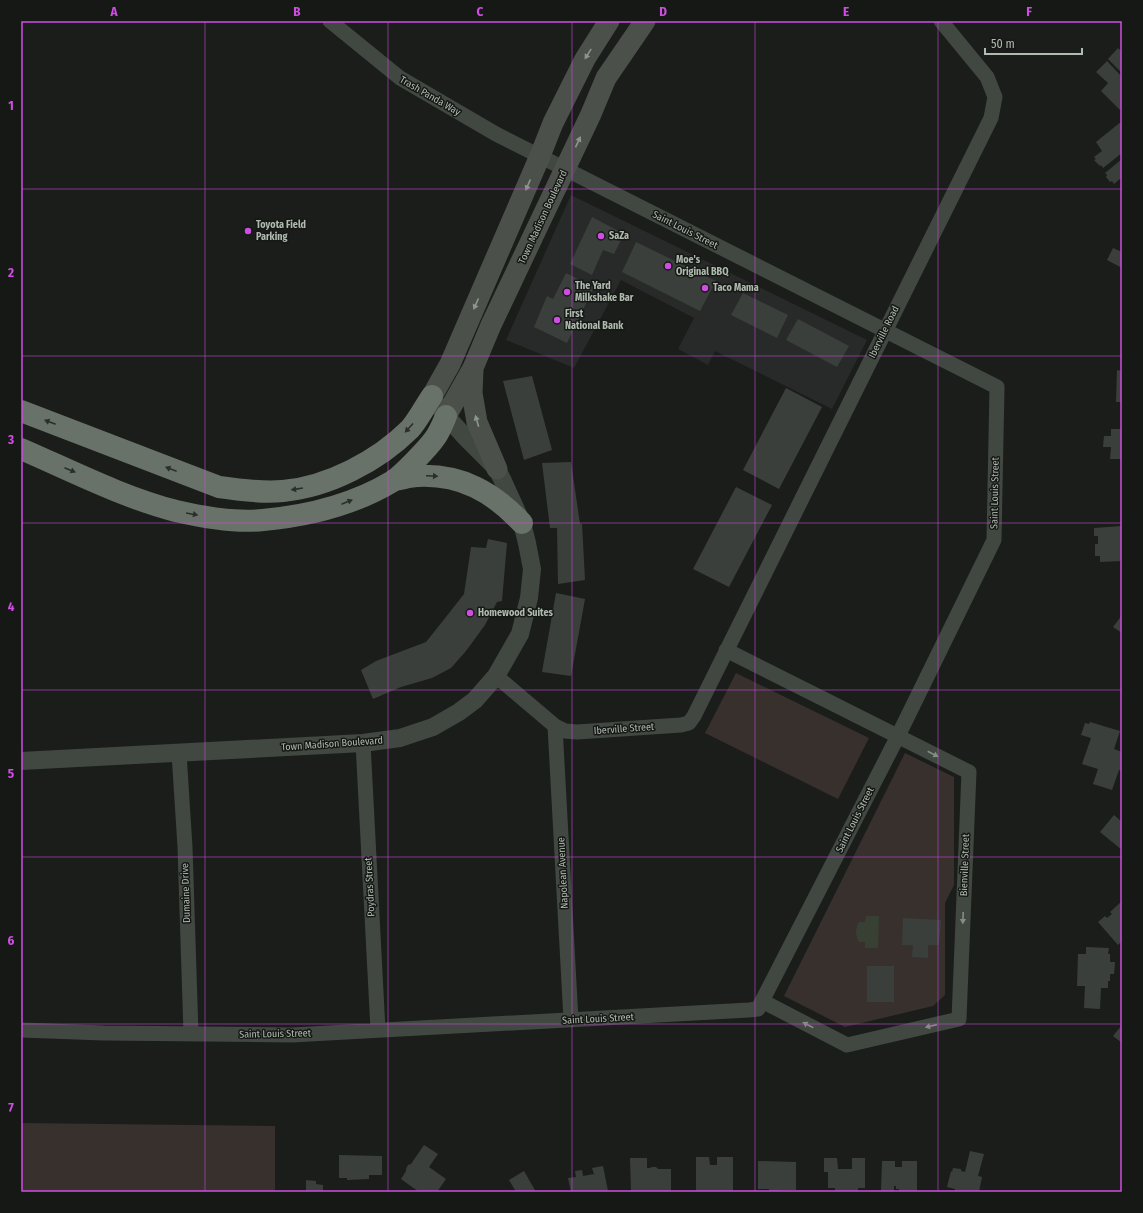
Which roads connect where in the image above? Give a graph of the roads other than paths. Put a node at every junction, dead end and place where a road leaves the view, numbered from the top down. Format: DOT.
graph roads {
  1 [pos="330,21"];
  2 [pos="609,21"];
  3 [pos="646,21"];
  4 [pos="941,21"];
  5 [pos="540,156"];
  6 [pos="565,169"];
  7 [pos="885,331"];
  8 [pos="473,368"];
  9 [pos="432,396"];
  10 [pos="21,411"];
  11 [pos="446,416"];
  12 [pos="21,449"];
  13 [pos="497,469"];
  14 [pos="394,480"];
  15 [pos="522,523"];
  16 [pos="726,650"];
  17 [pos="496,676"];
  18 [pos="555,726"];
  19 [pos="898,736"];
  20 [pos="363,743"];
  21 [pos="179,753"];
  22 [pos="21,761"];
  23 [pos="762,1001"];
  24 [pos="571,1020"];
  25 [pos="21,1030"];
  26 [pos="378,1030"];
  27 [pos="191,1034"];
  1 -- 5 [label="street, Trash Panda Way"];
  2 -- 5 [label="main road, one-way"];
  6 -- 3 [label="main road, Town Madison Boulevard, one-way"];
  4 -- 7 [label="street, Iberville Road"];
  5 -- 6 [label="street, Trash Panda Way"];
  5 -- 9 [label="main road, one-way"];
  6 -- 7 [label="street, Saint Louis Street"];
  6 -- 8 [label="main road, Town Madison Boulevard"];
  7 -- 16 [label="street, Iberville Road"];
  7 -- 19 [label="street, Saint Louis Street"];
  8 -- 11 [label="main road, Town Madison Boulevard"];
  13 -- 8 [label="main road, one-way"];
  9 -- 10 [label="highway, one-way"];
  9 -- 11 [label="street, Town Madison Boulevard"];
  11 -- 13 [label="street, Town Madison Boulevard"];
  11 -- 14 [label="highway"];
  12 -- 14 [label="highway, one-way"];
  13 -- 15 [label="street, Town Madison Boulevard"];
  14 -- 15 [label="highway, one-way"];
  15 -- 17 [label="street, Town Madison Boulevard"];
  16 -- 18 [label="street, Iberville Street"];
  16 -- 19 [label="street, Bienville Street"];
  17 -- 18 [label="street, Iberville Street"];
  17 -- 20 [label="street, Town Madison Boulevard"];
  18 -- 24 [label="street, Napolean Avenue"];
  19 -- 23 [label="street, Saint Louis Street"];
  19 -- 23 [label="street, Bienville Street, one-way"];
  20 -- 21 [label="street, Town Madison Boulevard"];
  20 -- 26 [label="street, Poydras Street"];
  21 -- 22 [label="street, Town Madison Boulevard"];
  21 -- 27 [label="street, Dumaine Drive"];
  23 -- 24 [label="street, Saint Louis Street"];
  24 -- 26 [label="street, Saint Louis Street"];
  25 -- 27 [label="street, Saint Louis Street"];
  26 -- 27 [label="street, Saint Louis Street"];
}
